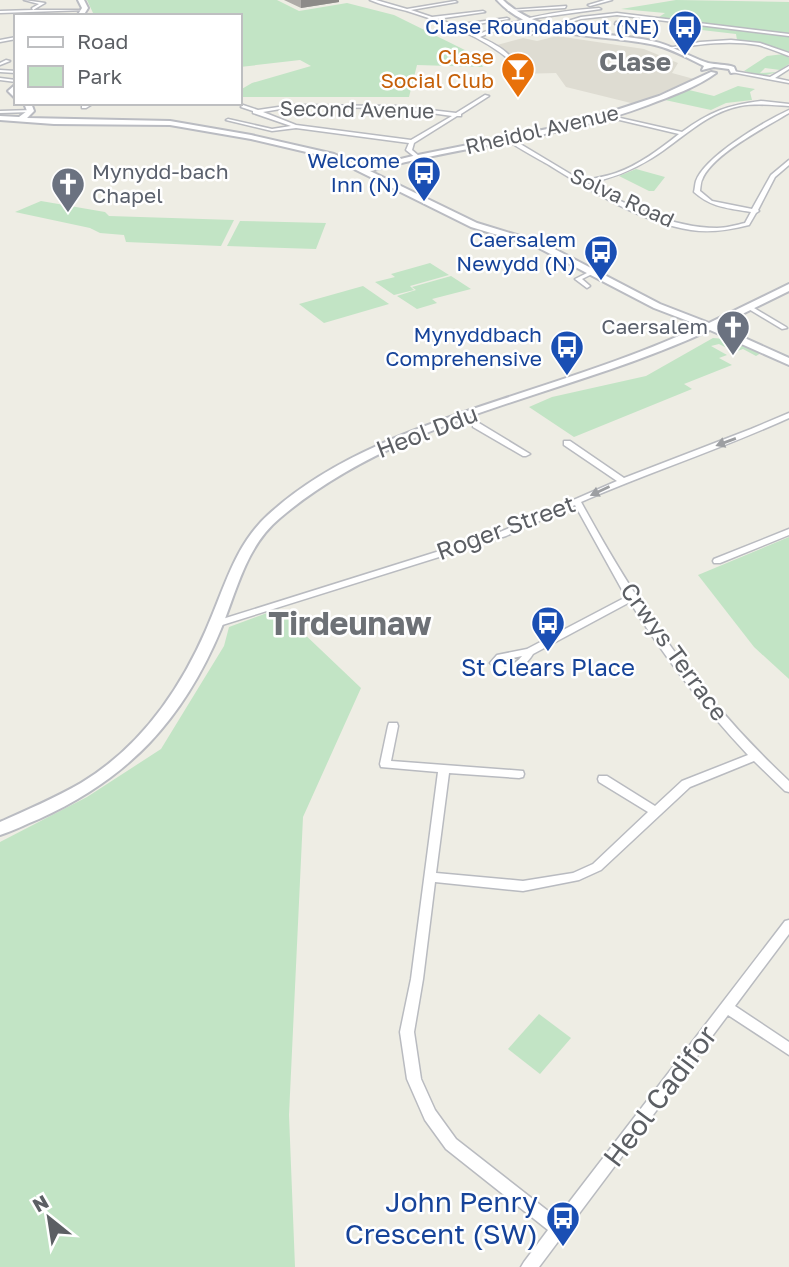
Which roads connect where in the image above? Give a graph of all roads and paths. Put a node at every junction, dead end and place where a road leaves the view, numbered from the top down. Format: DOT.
graph roads {
  1 [pos="26,0"];
  2 [pos="81,0"];
  3 [pos="372,0"];
  4 [pos="500,0"];
  5 [pos="610,0"];
  6 [pos="455,2"];
  7 [pos="577,8"];
  8 [pos="408,9"];
  9 [pos="599,9"];
  10 [pos="31,10"];
  11 [pos="509,10"];
  12 [pos="51,11"];
  13 [pos="0,12"];
  14 [pos="483,12"];
  15 [pos="83,13"];
  16 [pos="48,14"];
  17 [pos="523,17"];
  18 [pos="431,18"];
  19 [pos="660,18"];
  20 [pos="531,19"];
  21 [pos="622,21"];
  22 [pos="609,23"];
  23 [pos="616,23"];
  24 [pos="452,27"];
  25 [pos="554,27"];
  26 [pos="645,27"];
  27 [pos="637,32"];
  28 [pos="528,34"];
  29 [pos="789,34"];
  30 [pos="476,37"];
  31 [pos="2,40"];
  32 [pos="12,45"];
  33 [pos="670,48"];
  34 [pos="789,55"];
  35 [pos="8,61"];
  36 [pos="0,64"];
  37 [pos="514,68"];
  38 [pos="789,68"];
  39 [pos="712,69"];
  40 [pos="733,72"];
  41 [pos="771,79"];
  42 [pos="789,82"];
  43 [pos="487,96"];
  44 [pos="28,105"];
  45 [pos="88,105"];
  46 [pos="789,105"];
  47 [pos="243,106"];
  48 [pos="84,107"];
  49 [pos="31,111"];
  50 [pos="255,111"];
  51 [pos="789,111"];
  52 [pos="0,112"];
  53 [pos="459,115"];
  54 [pos="609,116"];
  55 [pos="0,118"];
  56 [pos="20,120"];
  57 [pos="228,120"];
  58 [pos="295,126"];
  59 [pos="684,134"];
  60 [pos="510,140"];
  61 [pos="412,142"];
  62 [pos="416,156"];
  63 [pos="789,162"];
  64 [pos="365,170"];
  65 [pos="583,182"];
  66 [pos="756,211"];
  67 [pos="591,273"];
  68 [pos="587,286"];
  69 [pos="789,287"];
  70 [pos="749,307"];
  71 [pos="710,326"];
  72 [pos="784,328"];
  73 [pos="789,362"];
  74 [pos="787,419"];
  75 [pos="476,425"];
  76 [pos="567,443"];
  77 [pos="591,447"];
  78 [pos="580,452"];
  79 [pos="526,454"];
  80 [pos="623,481"];
  81 [pos="577,502"];
  82 [pos="789,532"];
  83 [pos="717,561"];
  84 [pos="633,597"];
  85 [pos="216,624"];
  86 [pos="529,652"];
  87 [pos="393,726"];
  88 [pos="754,757"];
  89 [pos="444,768"];
  90 [pos="519,774"];
  91 [pos="603,779"];
  92 [pos="789,788"];
  93 [pos="655,811"];
  94 [pos="0,829"];
  95 [pos="430,877"];
  96 [pos="789,925"];
  97 [pos="727,1007"];
  98 [pos="789,1049"];
  99 [pos="559,1229"];
  100 [pos="529,1267"];
  1 -- 10 [label="street"];
  2 -- 15 [label="street"];
  3 -- 8 [label="street"];
  4 -- 11 [label="street"];
  5 -- 7 [label="street"];
  6 -- 8 [label="street"];
  7 -- 9 [label="street"];
  7 -- 11 [label="street"];
  7 -- 20 [label="street"];
  8 -- 18 [label="street"];
  10 -- 12 [label="street"];
  10 -- 13 [label="street"];
  11 -- 17 [label="street"];
  12 -- 15 [label="street"];
  12 -- 16 [label="street"];
  14 -- 18 [label="street"];
  17 -- 20 [label="street"];
  17 -- 24 [label="street"];
  18 -- 24 [label="street"];
  19 -- 25 [label="street"];
  19 -- 26 [label="street"];
  19 -- 29 [label="street"];
  20 -- 25 [label="street"];
  20 -- 30 [label="street"];
  21 -- 23 [label="street"];
  22 -- 23 [label="street"];
  23 -- 26 [label="street"];
  24 -- 30 [label="street"];
  25 -- 28 [label="street"];
  25 -- 33 [label="street"];
  26 -- 27 [label="street"];
  30 -- 37 [label="street"];
  31 -- 32 [label="street"];
  33 -- 34 [label="street"];
  33 -- 39 [label="street"];
  35 -- 36 [label="street"];
  38 -- 41 [label="street"];
  39 -- 40 [label="street"];
  39 -- 54 [label="street, Rheidol Avenue"];
  40 -- 41 [label="street"];
  41 -- 42 [label="street"];
  43 -- 53 [label="street"];
  44 -- 49 [label="street"];
  45 -- 48 [label="street"];
  46 -- 59 [label="street"];
  47 -- 50 [label="street"];
  49 -- 52 [label="street"];
  49 -- 56 [label="street"];
  50 -- 53 [label="street, Second Avenue"];
  50 -- 58 [label="street"];
  51 -- 66 [label="street"];
  53 -- 61 [label="street"];
  54 -- 59 [label="street"];
  54 -- 60 [label="street, Rheidol Avenue"];
  55 -- 56 [label="street"];
  56 -- 64 [label="street"];
  57 -- 58 [label="street"];
  58 -- 61 [label="street"];
  59 -- 65 [label="street"];
  60 -- 62 [label="street, Rheidol Avenue"];
  60 -- 65 [label="street, Solva Road"];
  61 -- 62 [label="street"];
  62 -- 64 [label="street, Rheidol Avenue"];
  63 -- 66 [label="street, Solva Road"];
  64 -- 67 [label="street"];
  65 -- 66 [label="street, Solva Road"];
  67 -- 68 [label="street"];
  67 -- 71 [label="street"];
  69 -- 70 [label="street, Heol Ddu"];
  70 -- 71 [label="street, Heol Ddu"];
  70 -- 72 [label="street"];
  71 -- 73 [label="street"];
  71 -- 85 [label="street, Heol Ddu"];
  74 -- 80 [label="street, Roger Street, one-way"];
  75 -- 79 [label="street"];
  76 -- 78 [label="street"];
  77 -- 78 [label="street"];
  78 -- 80 [label="street"];
  80 -- 81 [label="street, Roger Street, one-way"];
  81 -- 84 [label="street, Crwys Terrace"];
  81 -- 85 [label="street, Roger Street"];
  82 -- 83 [label="street"];
  84 -- 86 [label="street"];
  84 -- 88 [label="street, Crwys Terrace"];
  85 -- 94 [label="street, Heol Ddu"];
  87 -- 89 [label="street"];
  88 -- 92 [label="street, Crwys Terrace"];
  88 -- 93 [label="street"];
  89 -- 90 [label="street"];
  89 -- 95 [label="street"];
  91 -- 93 [label="street"];
  93 -- 95 [label="street"];
  95 -- 99 [label="street"];
  96 -- 97 [label="street, Heol Cadifor"];
  97 -- 98 [label="street"];
  97 -- 99 [label="street, Heol Cadifor"];
  99 -- 100 [label="street, Heol Cadifor"];
}
